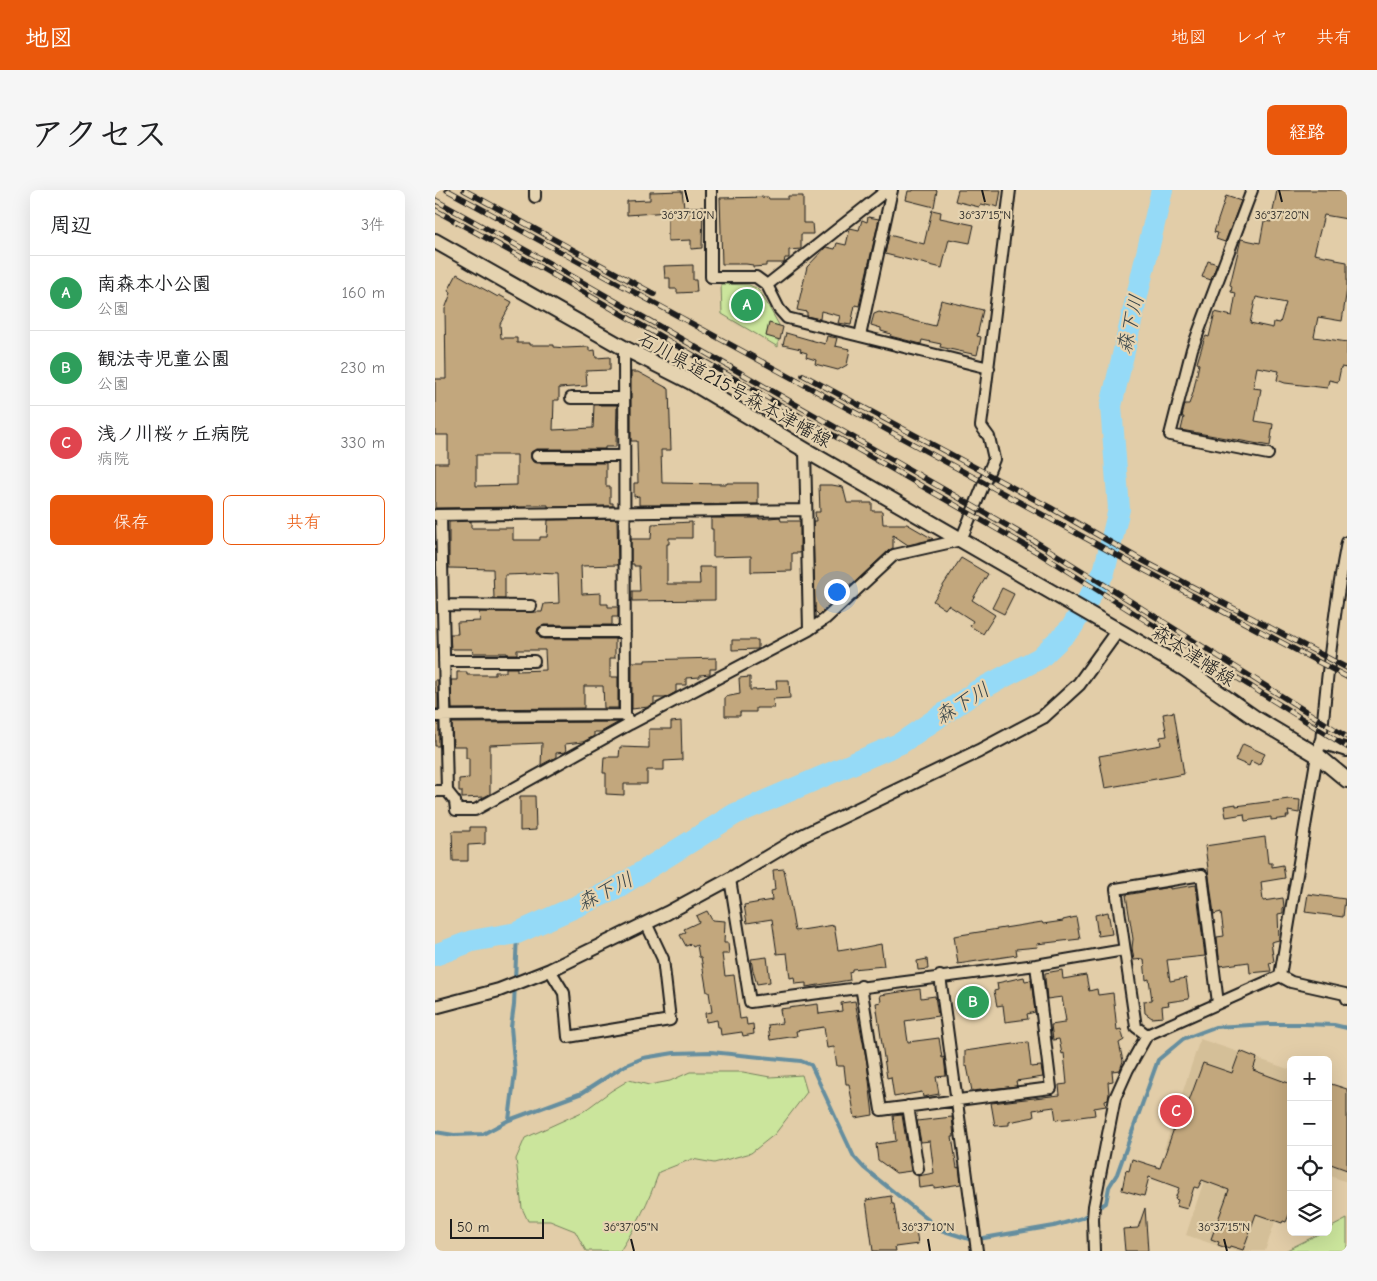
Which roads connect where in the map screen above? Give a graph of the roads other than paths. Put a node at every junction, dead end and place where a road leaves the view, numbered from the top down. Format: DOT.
graph roads {
  1 [pos="711,190"];
  2 [pos="887,190"];
  3 [pos="892,190"];
  4 [pos="1010,190"];
  5 [pos="1252,190"];
  6 [pos="435,241"];
  7 [pos="767,285"];
  8 [pos="860,336"];
  9 [pos="624,348"];
  10 [pos="989,368"];
  11 [pos="571,398"];
  12 [pos="624,398"];
  13 [pos="805,450"];
  14 [pos="1267,454"];
  15 [pos="537,456"];
  16 [pos="624,456"];
  17 [pos="806,510"];
  18 [pos="624,513"];
  19 [pos="438,515"];
  20 [pos="961,540"];
  21 [pos="1347,542"];
  22 [pos="1016,571"];
  23 [pos="443,605"];
  24 [pos="531,606"];
  25 [pos="809,630"];
  26 [pos="1118,630"];
  27 [pos="544,632"];
  28 [pos="625,632"];
  29 [pos="444,661"];
  30 [pos="534,661"];
  31 [pos="440,716"];
  32 [pos="628,719"];
  33 [pos="1319,749"];
  34 [pos="1347,750"];
  35 [pos="1347,780"];
  36 [pos="435,792"];
  37 [pos="447,792"];
  38 [pos="730,879"];
  39 [pos="646,923"];
  40 [pos="1124,950"];
  41 [pos="1036,965"];
  42 [pos="551,970"];
  43 [pos="940,976"];
  44 [pos="1280,976"];
  45 [pos="861,986"];
  46 [pos="1347,999"];
  47 [pos="1218,1003"];
  48 [pos="435,1007"];
  49 [pos="1147,1036"];
  50 [pos="957,1100"];
  51 [pos="908,1106"];
  52 [pos="917,1169"];
  53 [pos="976,1243"];
  54 [pos="1094,1251"];
  1 -- 7 [label="street"];
  2 -- 7 [label="street"];
  3 -- 8 [label="street"];
  4 -- 10 [label="street"];
  5 -- 14 [label="street"];
  6 -- 9 [label="main road, 石川県道215号森本津幡線"];
  7 -- 8 [label="street"];
  8 -- 10 [label="street"];
  9 -- 12 [label="street"];
  9 -- 13 [label="main road, 石川県道215号森本津幡線"];
  10 -- 20 [label="street"];
  11 -- 12 [label="street"];
  12 -- 16 [label="street"];
  13 -- 17 [label="street"];
  13 -- 20 [label="main road, 石川県道215号森本津幡線"];
  15 -- 16 [label="street"];
  16 -- 18 [label="street"];
  17 -- 18 [label="street"];
  17 -- 25 [label="street"];
  18 -- 19 [label="street"];
  18 -- 28 [label="street"];
  19 -- 23 [label="street"];
  20 -- 22 [label="main road, 石川県道215号森本津幡線"];
  20 -- 25 [label="street"];
  21 -- 33 [label="street"];
  22 -- 26 [label="main road, 森本津幡線"];
  23 -- 24 [label="street"];
  23 -- 29 [label="street"];
  25 -- 32 [label="street"];
  26 -- 33 [label="main road, 森本津幡線"];
  26 -- 38 [label="street"];
  27 -- 28 [label="street"];
  28 -- 32 [label="street"];
  29 -- 30 [label="street"];
  29 -- 31 [label="street"];
  31 -- 32 [label="street"];
  31 -- 37 [label="street"];
  32 -- 37 [label="street"];
  33 -- 34 [label="street"];
  33 -- 35 [label="main road, 森本津幡線"];
  33 -- 44 [label="street"];
  36 -- 37 [label="street"];
  38 -- 39 [label="street"];
  38 -- 45 [label="street"];
  39 -- 42 [label="street"];
  39 -- 42 [label="street"];
  40 -- 41 [label="street"];
  40 -- 47 [label="street"];
  40 -- 49 [label="street"];
  41 -- 43 [label="street"];
  41 -- 50 [label="street"];
  42 -- 48 [label="street"];
  43 -- 45 [label="street"];
  43 -- 50 [label="street"];
  44 -- 46 [label="street"];
  44 -- 47 [label="street"];
  45 -- 51 [label="street"];
  47 -- 49 [label="street"];
  49 -- 54 [label="street"];
  50 -- 51 [label="street"];
  50 -- 53 [label="street"];
  51 -- 52 [label="street"];
}
